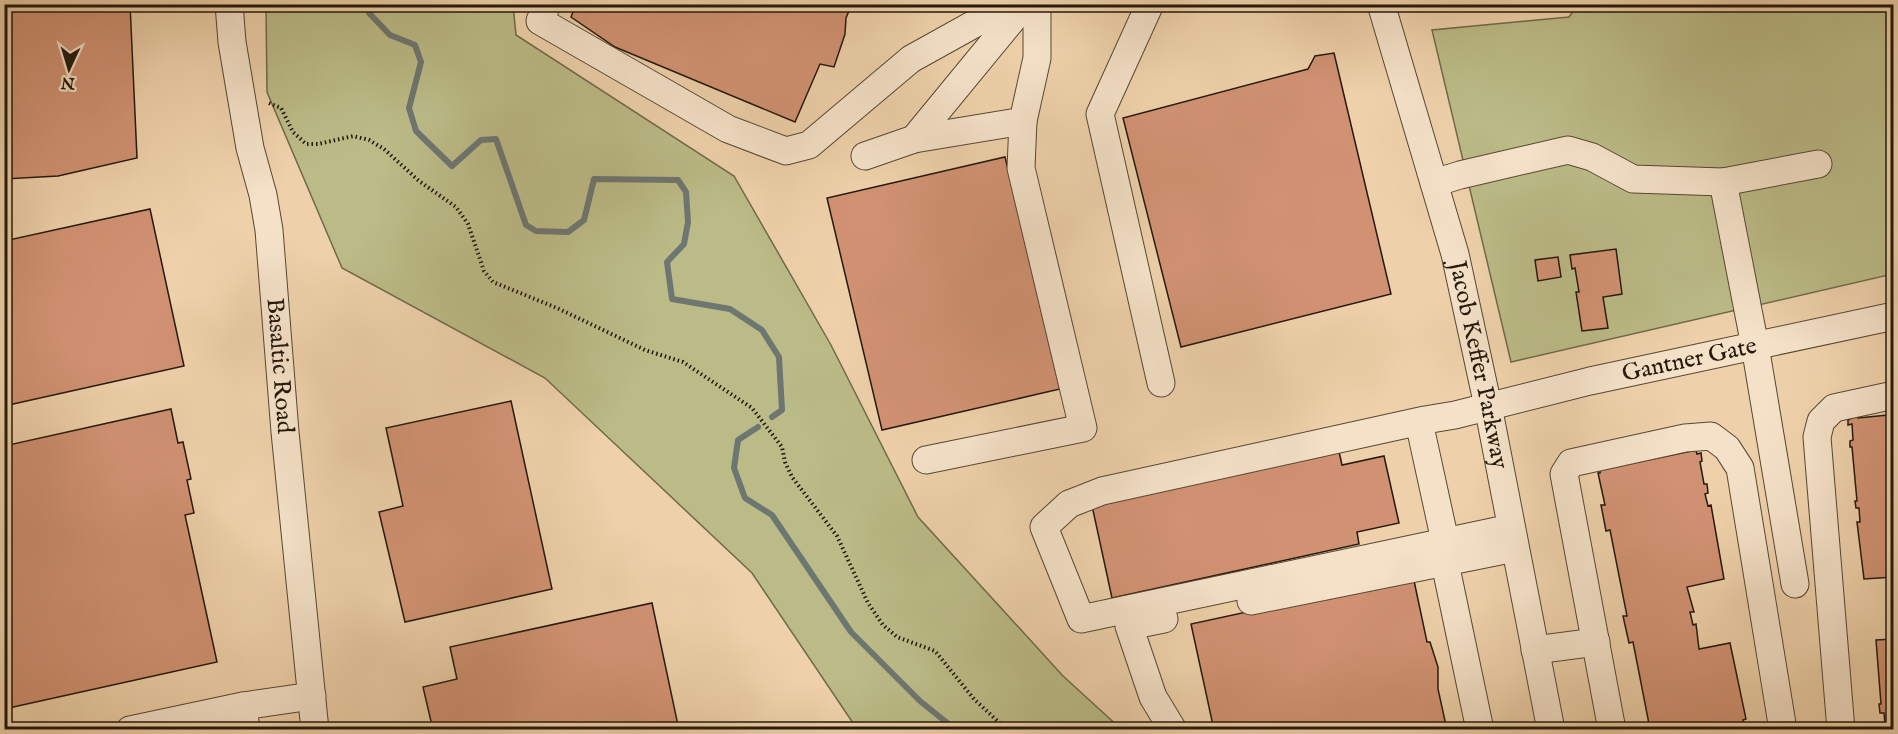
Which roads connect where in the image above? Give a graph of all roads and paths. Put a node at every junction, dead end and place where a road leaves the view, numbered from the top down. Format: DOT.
graph roads {
  1 [pos="230,4"];
  2 [pos="547,4"];
  3 [pos="1010,4"];
  4 [pos="1025,4"];
  5 [pos="1037,4"];
  6 [pos="1150,4"];
  7 [pos="1381,4"];
  8 [pos="269,103"];
  9 [pos="1023,121"];
  10 [pos="914,139"];
  11 [pos="865,156"];
  12 [pos="1818,164"];
  13 [pos="1723,182"];
  14 [pos="1434,183"];
  15 [pos="1893,316"];
  16 [pos="1755,346"];
  17 [pos="1161,383"];
  18 [pos="1893,395"];
  19 [pos="1488,406"];
  20 [pos="1419,422"];
  21 [pos="926,460"];
  22 [pos="1513,538"];
  23 [pos="1445,552"];
  24 [pos="1828,579"];
  25 [pos="1795,584"];
  26 [pos="1760,590"];
  27 [pos="1596,642"];
  28 [pos="1535,650"];
  29 [pos="312,696"];
  30 [pos="244,718"];
  31 [pos="130,729"];
  32 [pos="315,729"];
  33 [pos="1007,729"];
  34 [pos="1173,729"];
  35 [pos="1480,729"];
  36 [pos="1551,729"];
  37 [pos="1612,729"];
  38 [pos="1783,729"];
  39 [pos="1841,729"];
  1 -- 29 [label="street, Basaltic Road"];
  2 -- 3 [label="street"];
  4 -- 10 [label="street"];
  5 -- 9 [label="street"];
  6 -- 17 [label="street"];
  7 -- 14 [label="street, Jacob Keffer Parkway"];
  8 -- 33 [label="path"];
  9 -- 10 [label="street"];
  9 -- 21 [label="street"];
  10 -- 11 [label="street"];
  12 -- 13 [label="street"];
  13 -- 14 [label="street"];
  13 -- 16 [label="street"];
  14 -- 19 [label="street, Jacob Keffer Parkway"];
  15 -- 16 [label="street, Gantner Gate"];
  16 -- 19 [label="street, Gantner Gate"];
  16 -- 25 [label="street"];
  18 -- 24 [label="street"];
  19 -- 20 [label="street, Gantner Gate"];
  19 -- 22 [label="street, Jacob Keffer Parkway"];
  20 -- 23 [label="street"];
  20 -- 23 [label="street, Gantner Gate"];
  22 -- 23 [label="street"];
  22 -- 28 [label="street, Jacob Keffer Parkway"];
  23 -- 34 [label="street"];
  23 -- 35 [label="street"];
  24 -- 25 [label="street"];
  24 -- 39 [label="street"];
  25 -- 26 [label="street"];
  26 -- 27 [label="street"];
  26 -- 38 [label="street"];
  27 -- 28 [label="street"];
  27 -- 37 [label="street"];
  28 -- 36 [label="street, Jacob Keffer Parkway"];
  29 -- 30 [label="street"];
  29 -- 32 [label="street, Basaltic Road"];
  30 -- 31 [label="street"];
}
